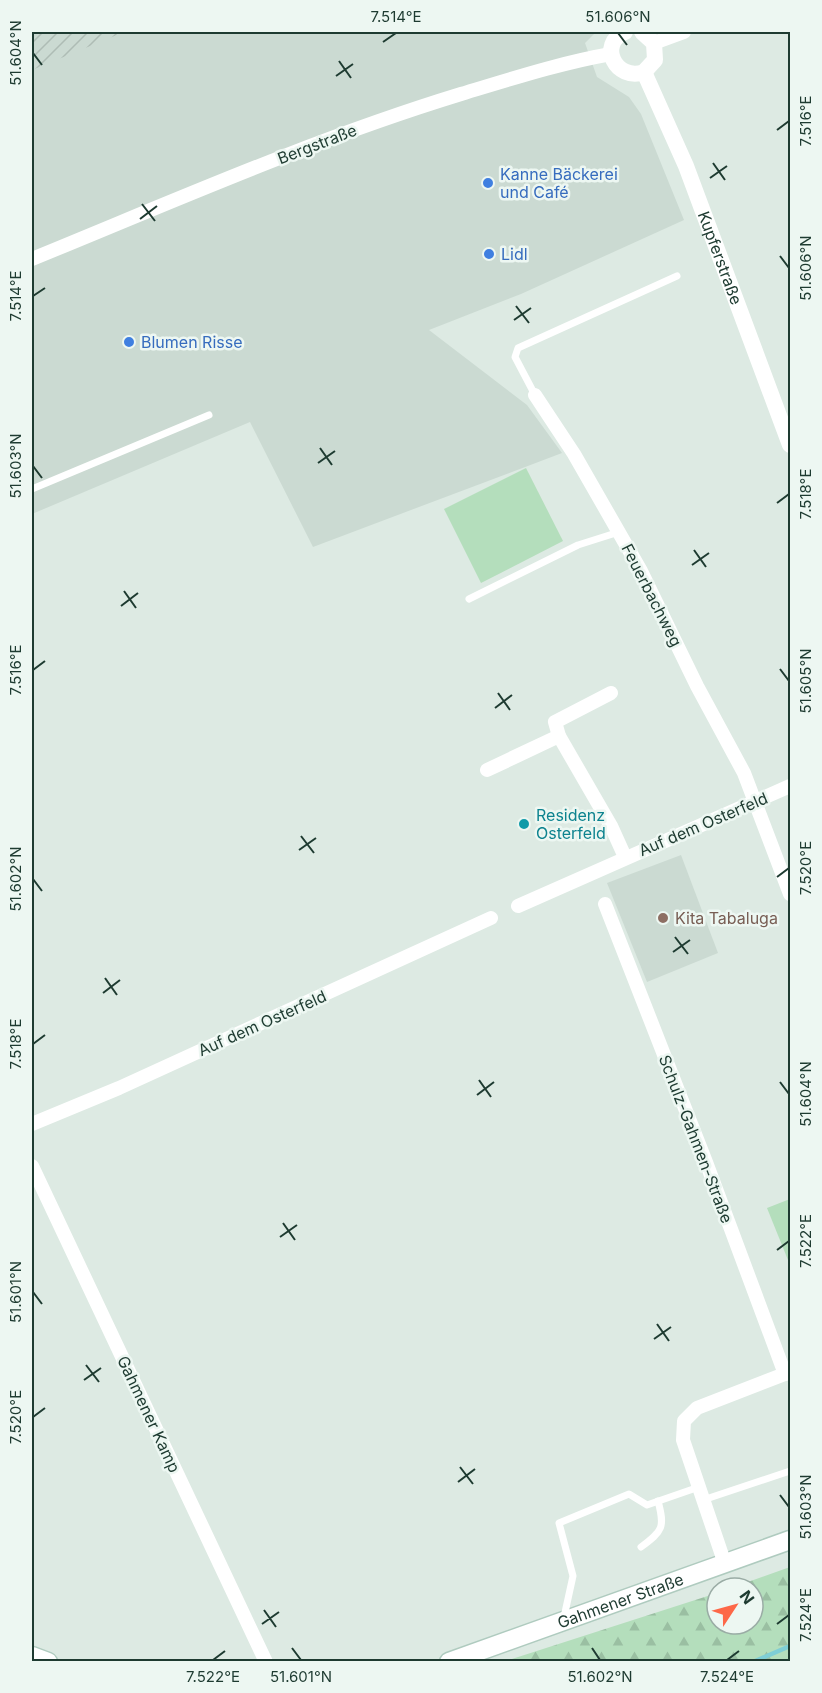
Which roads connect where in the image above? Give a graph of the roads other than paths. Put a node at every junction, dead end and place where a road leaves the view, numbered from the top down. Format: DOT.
graph roads {
  1 [pos="625,32"];
  2 [pos="684,32"];
  3 [pos="648,37"];
  4 [pos="611,54"];
  5 [pos="644,72"];
  6 [pos="32,259"];
  7 [pos="677,276"];
  8 [pos="535,395"];
  9 [pos="209,415"];
  10 [pos="790,445"];
  11 [pos="32,489"];
  12 [pos="619,532"];
  13 [pos="470,599"];
  14 [pos="611,693"];
  15 [pos="559,736"];
  16 [pos="487,770"];
  17 [pos="790,786"];
  18 [pos="754,802"];
  19 [pos="626,857"];
  20 [pos="790,894"];
  21 [pos="605,904"];
  22 [pos="518,906"];
  23 [pos="491,918"];
  24 [pos="32,1124"];
  25 [pos="32,1166"];
  26 [pos="788,1373"];
  27 [pos="790,1471"];
  28 [pos="701,1493"];
  29 [pos="658,1501"];
  30 [pos="790,1540"];
  31 [pos="641,1547"];
  32 [pos="725,1564"];
  33 [pos="564,1622"];
  34 [pos="32,1656"];
  35 [pos="48,1662"];
  36 [pos="266,1662"];
  37 [pos="449,1662"];
  1 -- 4 [label="street"];
  2 -- 3 [label="street"];
  3 -- 5 [label="street"];
  4 -- 5 [label="street"];
  4 -- 6 [label="street, Bergstraße"];
  5 -- 10 [label="street, Kupferstraße"];
  7 -- 8 [label="lane"];
  8 -- 12 [label="street, Feuerbachweg"];
  9 -- 11 [label="lane"];
  12 -- 13 [label="lane"];
  12 -- 18 [label="street, Feuerbachweg"];
  14 -- 15 [label="street"];
  15 -- 16 [label="street"];
  15 -- 19 [label="street"];
  17 -- 18 [label="street, Auf dem Osterfeld"];
  18 -- 19 [label="street, Auf dem Osterfeld"];
  18 -- 20 [label="street"];
  19 -- 22 [label="street, Auf dem Osterfeld"];
  21 -- 26 [label="street, Schulz-Gahmen-Straße"];
  23 -- 24 [label="street, Auf dem Osterfeld"];
  25 -- 36 [label="street, Gahmener Kamp"];
  26 -- 28 [label="street, Schulz-Gahmen-Straße"];
  27 -- 28 [label="lane"];
  28 -- 29 [label="lane"];
  28 -- 32 [label="street, Schulz-Gahmen-Straße"];
  29 -- 31 [label="lane"];
  29 -- 33 [label="lane"];
  30 -- 32 [label="main road, Gahmener Straße"];
  32 -- 33 [label="main road, Gahmener Straße"];
  33 -- 37 [label="main road, Gahmener Straße"];
  34 -- 35 [label="main road"];
}
